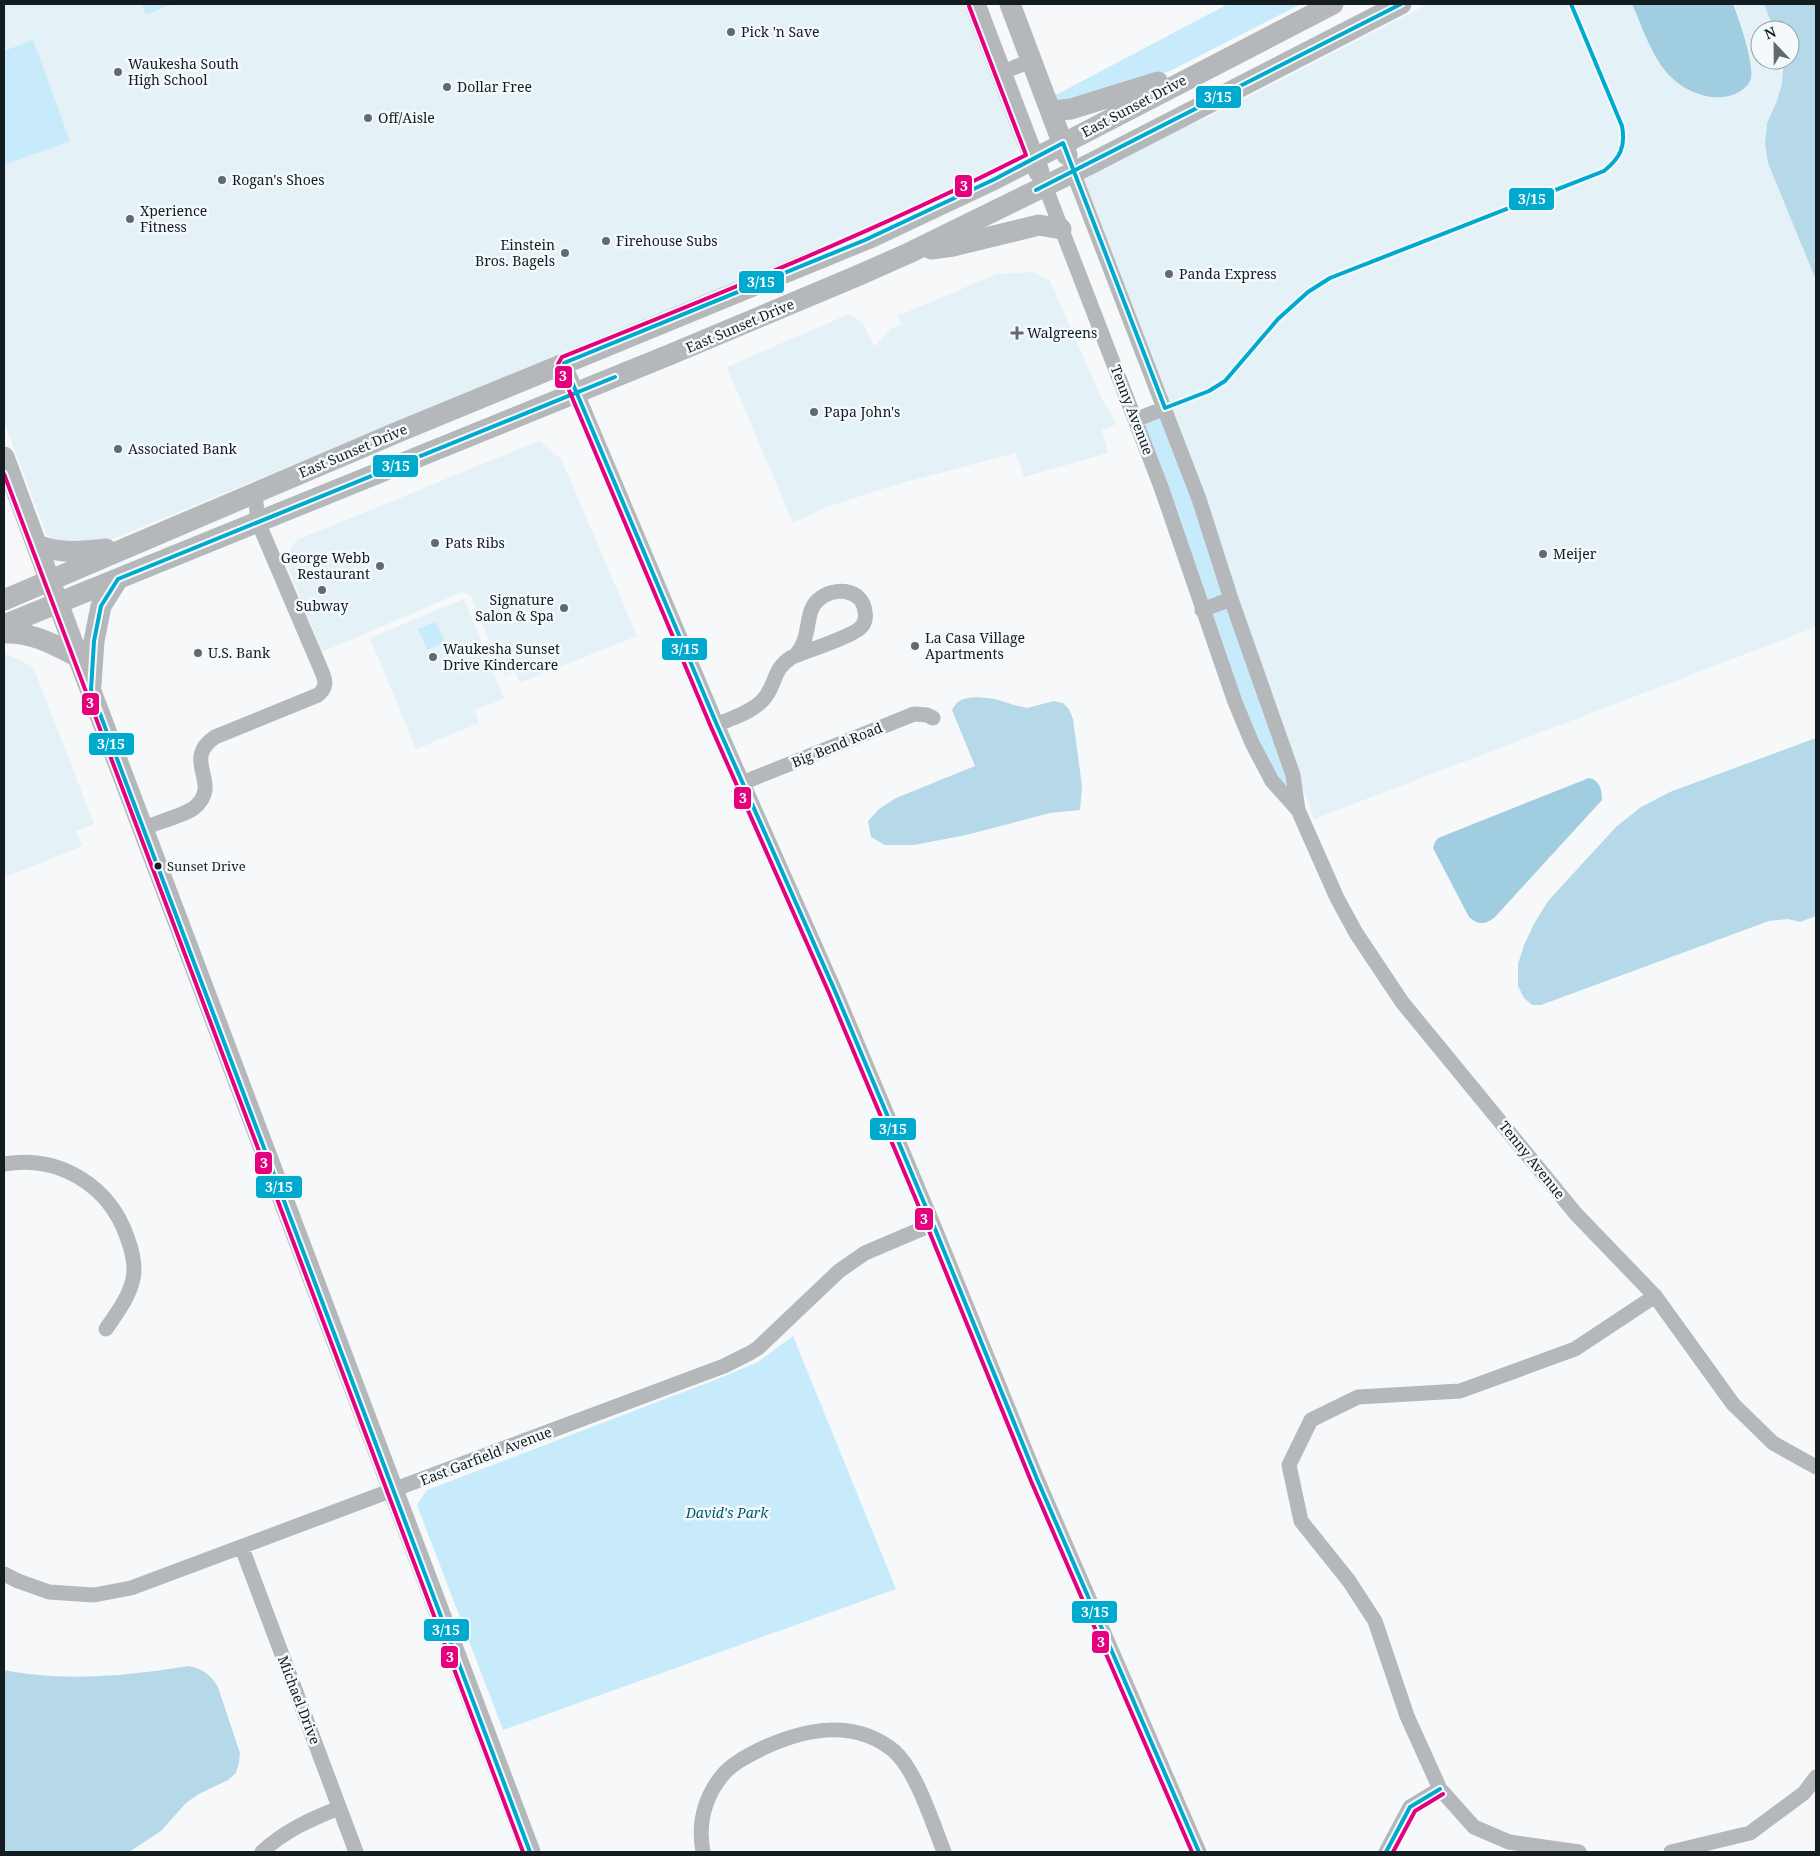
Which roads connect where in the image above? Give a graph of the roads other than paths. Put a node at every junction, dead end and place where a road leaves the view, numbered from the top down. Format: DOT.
graph roads {
  1 [pos="975,4"];
  2 [pos="1010,4"];
  3 [pos="1333,4"];
  4 [pos="1401,4"];
  5 [pos="1030,61"];
  6 [pos="1001,73"];
  7 [pos="1191,76"];
  8 [pos="1051,111"];
  9 [pos="1063,143"];
  10 [pos="1034,158"];
  11 [pos="1073,172"];
  12 [pos="1045,186"];
  13 [pos="1061,228"];
  14 [pos="909,253"];
  15 [pos="564,363"];
  16 [pos="576,393"];
  17 [pos="1165,408"];
  18 [pos="1135,420"];
  19 [pos="4,457"];
  20 [pos="255,492"];
  21 [pos="258,522"];
  22 [pos="37,545"];
  23 [pos="126,547"];
  24 [pos="118,579"];
  25 [pos="50,580"];
  26 [pos="1231,599"];
  27 [pos="4,600"];
  28 [pos="58,603"];
  29 [pos="1202,610"];
  30 [pos="4,625"];
  31 [pos="4,633"];
  32 [pos="796,655"];
  33 [pos="78,657"];
  34 [pos="91,690"];
  35 [pos="933,718"];
  36 [pos="717,725"];
  37 [pos="742,783"];
  38 [pos="1298,810"];
  39 [pos="144,828"];
  40 [pos="4,1164"];
  41 [pos="933,1224"];
  42 [pos="1654,1296"];
  43 [pos="106,1329"];
  44 [pos="1816,1467"];
  45 [pos="394,1490"];
  46 [pos="242,1548"];
  47 [pos="4,1574"];
  48 [pos="1816,1777"];
  49 [pos="1440,1789"];
  50 [pos="339,1808"];
  51 [pos="1508,1847"];
  52 [pos="262,1852"];
  53 [pos="356,1852"];
  54 [pos="530,1852"];
  55 [pos="703,1852"];
  56 [pos="944,1852"];
  57 [pos="1199,1852"];
  58 [pos="1386,1852"];
  59 [pos="1579,1852"];
  60 [pos="1671,1852"];
  1 -- 6 [label="main road, Tenny Avenue"];
  2 -- 5 [label="main road, Tenny Avenue"];
  3 -- 7 [label="main road, East Sunset Drive"];
  4 -- 11 [label="main road, East Sunset Drive"];
  5 -- 6 [label="street"];
  5 -- 8 [label="main road, Tenny Avenue"];
  6 -- 10 [label="main road, Tenny Avenue"];
  7 -- 8 [label="main road"];
  7 -- 9 [label="main road, East Sunset Drive"];
  8 -- 9 [label="main road, Tenny Avenue"];
  9 -- 10 [label="main road, East Sunset Drive"];
  9 -- 11 [label="main road, Tenny Avenue"];
  10 -- 12 [label="main road, Tenny Avenue"];
  10 -- 15 [label="main road, East Sunset Drive"];
  11 -- 12 [label="main road, East Sunset Drive"];
  11 -- 17 [label="street, Tenny Avenue"];
  12 -- 13 [label="street, Tenny Avenue"];
  12 -- 14 [label="main road, East Sunset Drive"];
  13 -- 14 [label="main road"];
  13 -- 18 [label="street, Tenny Avenue"];
  14 -- 16 [label="main road, East Sunset Drive"];
  15 -- 16 [label="street"];
  15 -- 20 [label="main road, East Sunset Drive"];
  16 -- 21 [label="main road, East Sunset Drive"];
  16 -- 36 [label="street"];
  17 -- 18 [label="street"];
  17 -- 26 [label="street, Tenny Avenue"];
  18 -- 29 [label="street, Tenny Avenue"];
  19 -- 22 [label="main road"];
  20 -- 21 [label="street"];
  20 -- 23 [label="main road, East Sunset Drive"];
  21 -- 24 [label="main road, East Sunset Drive"];
  21 -- 39 [label="street"];
  22 -- 23 [label="main road"];
  22 -- 25 [label="main road"];
  23 -- 25 [label="main road, East Sunset Drive"];
  24 -- 28 [label="main road, East Sunset Drive"];
  24 -- 34 [label="main road"];
  25 -- 27 [label="main road, East Sunset Drive"];
  25 -- 28 [label="main road"];
  26 -- 29 [label="street"];
  26 -- 38 [label="street, Tenny Avenue"];
  28 -- 30 [label="main road, East Sunset Drive"];
  28 -- 33 [label="main road"];
  29 -- 38 [label="street, Tenny Avenue"];
  31 -- 33 [label="main road"];
  32 -- 32 [label="street"];
  32 -- 36 [label="street"];
  33 -- 34 [label="main road"];
  34 -- 39 [label="main road"];
  35 -- 37 [label="street, Big Bend Road"];
  36 -- 37 [label="street"];
  37 -- 41 [label="street"];
  38 -- 42 [label="street, Tenny Avenue"];
  39 -- 45 [label="main road"];
  40 -- 43 [label="street"];
  41 -- 45 [label="street, East Garfield Avenue"];
  41 -- 57 [label="street"];
  42 -- 44 [label="street, Tenny Avenue"];
  42 -- 49 [label="street"];
  45 -- 46 [label="street, East Garfield Avenue"];
  45 -- 54 [label="main road"];
  46 -- 47 [label="street, East Garfield Avenue"];
  46 -- 50 [label="street, Michael Drive"];
  48 -- 60 [label="street"];
  49 -- 51 [label="street"];
  49 -- 58 [label="street"];
  50 -- 52 [label="street"];
  50 -- 53 [label="street, Michael Drive"];
  51 -- 59 [label="street"];
  55 -- 56 [label="street"];
}
